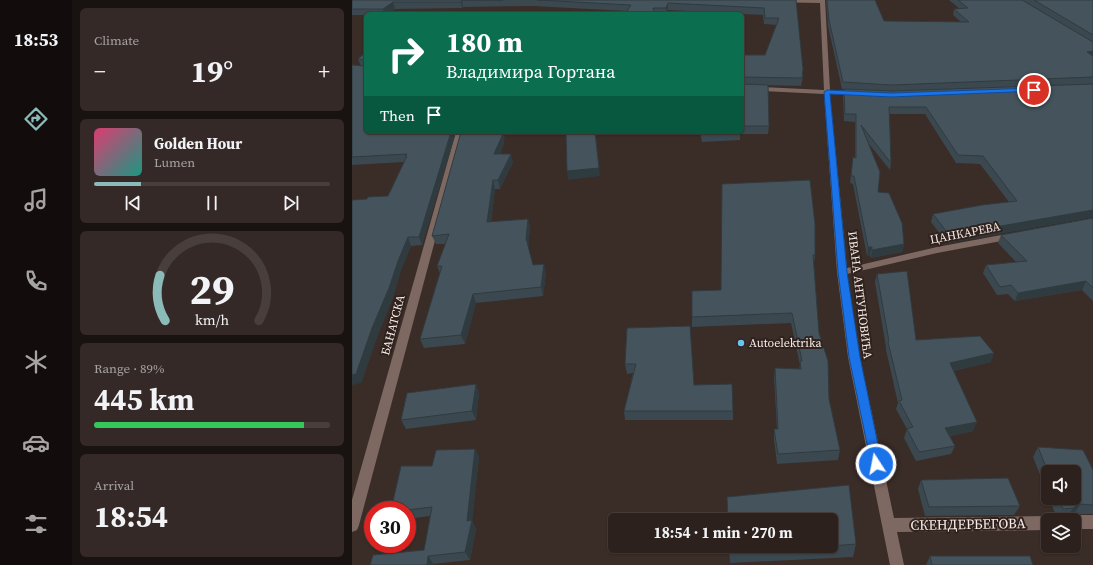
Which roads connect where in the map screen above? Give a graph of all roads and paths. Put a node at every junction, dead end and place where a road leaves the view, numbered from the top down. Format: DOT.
graph roads {
  1 [pos="761,0"];
  2 [pos="822,1"];
  3 [pos="744,88"];
  4 [pos="827,92"];
  5 [pos="859,94"];
  6 [pos="459,134"];
  7 [pos="1023,234"];
  8 [pos="842,272"];
  9 [pos="1081,522"];
  10 [pos="1093,522"];
  11 [pos="1041,523"];
  12 [pos="888,525"];
  13 [pos="352,526"];
  14 [pos="897,565"];
  1 -- 2 [label="street"];
  2 -- 4 [label="street, ИВАНА АНТУНОВИЋА"];
  3 -- 4 [label="street"];
  4 -- 5 [label="street"];
  4 -- 8 [label="street, ИВАНА АНТУНОВИЋА"];
  6 -- 13 [label="street, БАНАТСКА"];
  7 -- 8 [label="street, ЦАНКАРЕВА"];
  8 -- 12 [label="street, ИВАНА АНТУНОВИЋА"];
  9 -- 10 [label="street"];
  11 -- 12 [label="street, СКЕНДЕРБЕГОВА"];
  12 -- 14 [label="street, ИВАНА АНТУНОВИЋА"];
}
